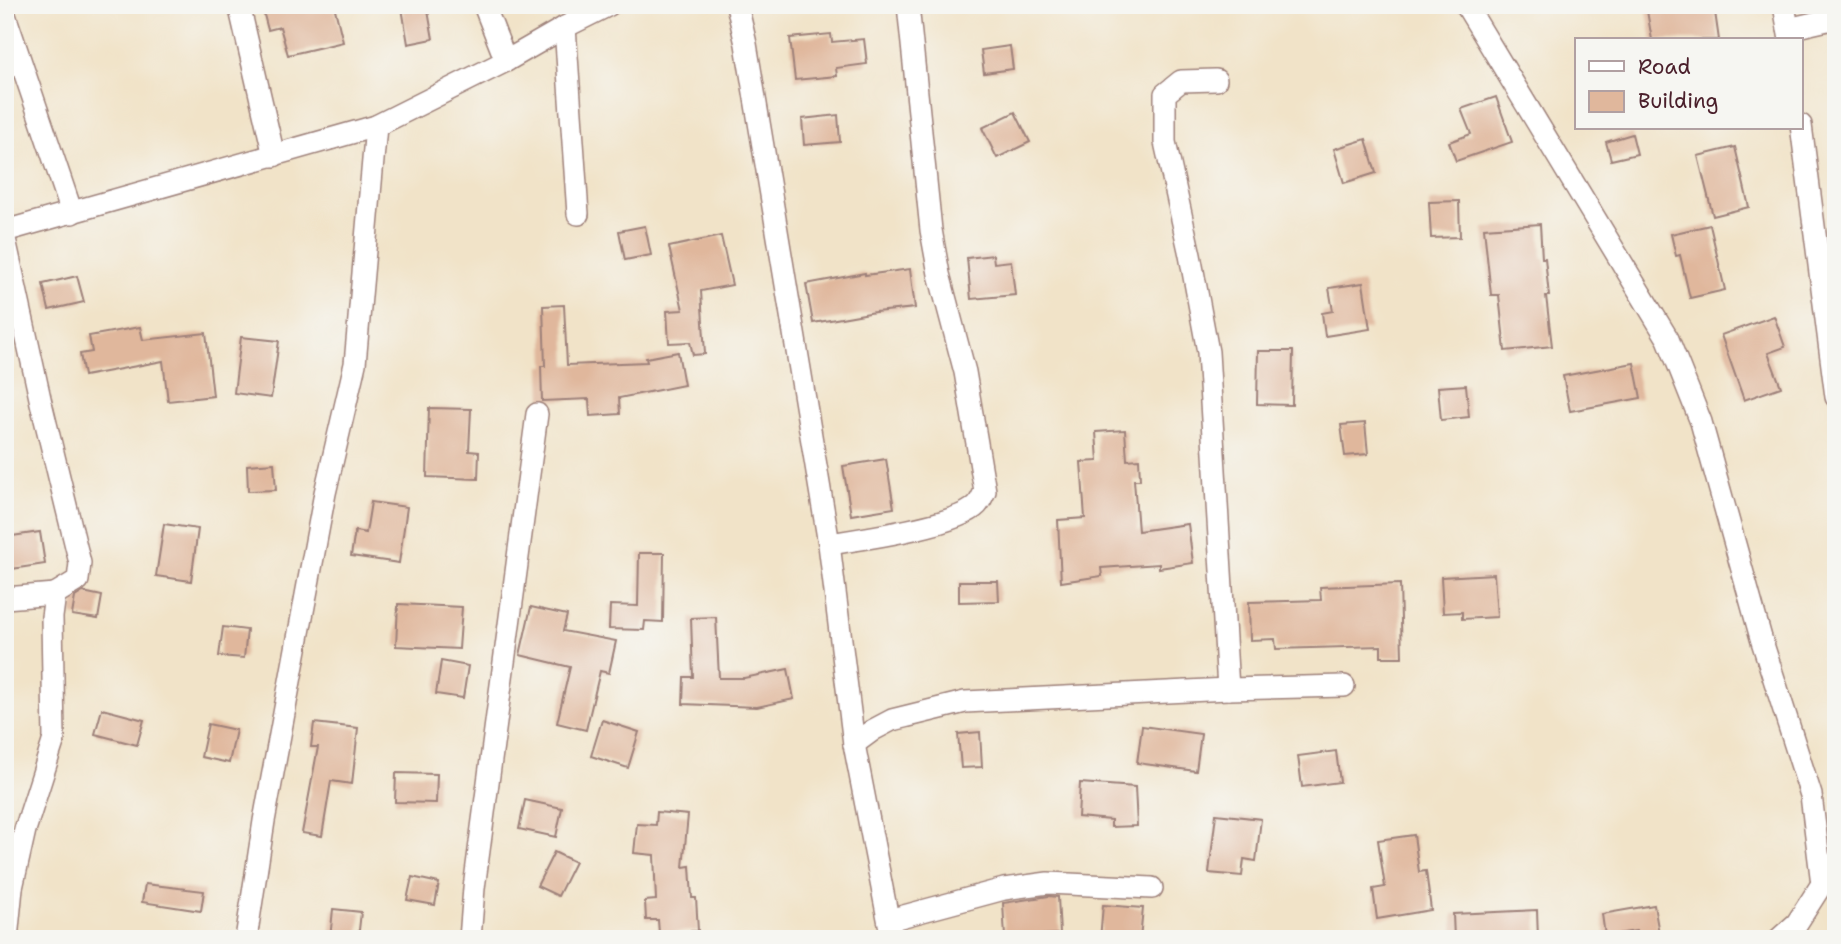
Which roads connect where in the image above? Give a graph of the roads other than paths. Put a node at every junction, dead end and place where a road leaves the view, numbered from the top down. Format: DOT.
graph roads {
  1 [pos="239,5"];
  2 [pos="484,5"];
  3 [pos="609,5"];
  4 [pos="737,5"];
  5 [pos="908,5"];
  6 [pos="1466,5"];
  7 [pos="1784,5"];
  8 [pos="5,15"];
  9 [pos="1836,18"];
  10 [pos="565,27"];
  11 [pos="1789,35"];
  12 [pos="506,61"];
  13 [pos="1216,80"];
  14 [pos="376,126"];
  15 [pos="1802,130"];
  16 [pos="274,156"];
  17 [pos="72,213"];
  18 [pos="578,214"];
  19 [pos="5,231"];
  20 [pos="5,239"];
  21 [pos="1836,397"];
  22 [pos="537,414"];
  23 [pos="829,544"];
  24 [pos="55,594"];
  25 [pos="5,597"];
  26 [pos="1344,686"];
  27 [pos="1228,689"];
  28 [pos="854,744"];
  29 [pos="1836,862"];
  30 [pos="1822,884"];
  31 [pos="1152,888"];
  32 [pos="891,929"];
  33 [pos="7,939"];
  34 [pos="246,939"];
  35 [pos="470,939"];
  36 [pos="1779,939"];
  1 -- 16 [label="street"];
  2 -- 12 [label="street"];
  3 -- 10 [label="street"];
  4 -- 23 [label="street"];
  5 -- 23 [label="street"];
  6 -- 30 [label="street"];
  7 -- 11 [label="street"];
  8 -- 17 [label="street"];
  9 -- 11 [label="street"];
  10 -- 12 [label="street"];
  10 -- 18 [label="street"];
  12 -- 14 [label="street"];
  13 -- 27 [label="street"];
  14 -- 16 [label="street"];
  14 -- 34 [label="street"];
  15 -- 21 [label="street"];
  16 -- 17 [label="street"];
  17 -- 19 [label="street"];
  20 -- 24 [label="street"];
  22 -- 35 [label="street"];
  23 -- 28 [label="street"];
  24 -- 25 [label="street"];
  24 -- 33 [label="street"];
  26 -- 27 [label="street"];
  27 -- 28 [label="street"];
  28 -- 32 [label="street"];
  29 -- 30 [label="street"];
  30 -- 36 [label="street"];
  31 -- 32 [label="street"];
}
